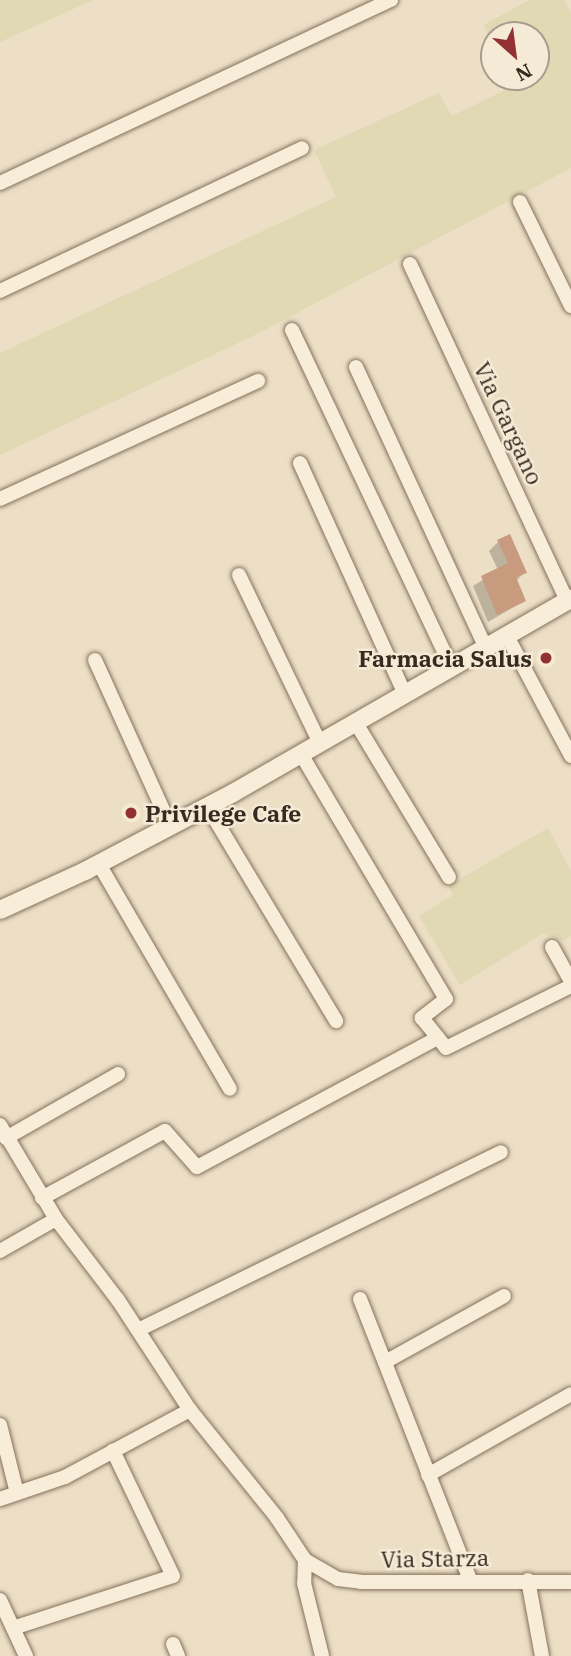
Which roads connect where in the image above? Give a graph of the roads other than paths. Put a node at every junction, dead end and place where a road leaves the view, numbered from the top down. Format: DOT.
graph roads {
  1 [pos="391,0"];
  2 [pos="302,148"];
  3 [pos="0,183"];
  4 [pos="520,202"];
  5 [pos="411,264"];
  6 [pos="0,291"];
  7 [pos="571,306"];
  8 [pos="292,330"];
  9 [pos="356,367"];
  10 [pos="258,381"];
  11 [pos="300,463"];
  12 [pos="0,499"];
  13 [pos="239,575"];
  14 [pos="569,600"];
  15 [pos="507,636"];
  16 [pos="486,648"];
  17 [pos="95,660"];
  18 [pos="452,668"];
  19 [pos="405,695"];
  20 [pos="356,723"];
  21 [pos="320,743"];
  22 [pos="300,754"];
  23 [pos="571,755"];
  24 [pos="207,806"];
  25 [pos="170,825"];
  26 [pos="99,864"];
  27 [pos="449,877"];
  28 [pos="0,910"];
  29 [pos="552,947"];
  30 [pos="571,983"];
  31 [pos="336,1021"];
  32 [pos="438,1038"];
  33 [pos="118,1074"];
  34 [pos="230,1089"];
  35 [pos="3,1131"];
  36 [pos="501,1152"];
  37 [pos="42,1198"];
  38 [pos="56,1219"];
  39 [pos="0,1251"];
  40 [pos="504,1296"];
  41 [pos="360,1299"];
  42 [pos="138,1330"];
  43 [pos="385,1362"];
  44 [pos="571,1394"];
  45 [pos="190,1410"];
  46 [pos="0,1425"];
  47 [pos="113,1451"];
  48 [pos="428,1475"];
  49 [pos="18,1493"];
  50 [pos="0,1499"];
  51 [pos="305,1560"];
  52 [pos="470,1580"];
  53 [pos="528,1580"];
  54 [pos="571,1582"];
  55 [pos="0,1600"];
  56 [pos="13,1628"];
  57 [pos="26,1656"];
  58 [pos="322,1656"];
  59 [pos="542,1656"];
  1 -- 3 [label="street"];
  2 -- 6 [label="street"];
  4 -- 7 [label="street"];
  5 -- 14 [label="street, Via Gargano"];
  8 -- 18 [label="street"];
  9 -- 16 [label="street"];
  10 -- 12 [label="street"];
  11 -- 19 [label="street"];
  13 -- 21 [label="street"];
  14 -- 15 [label="street"];
  15 -- 16 [label="street"];
  15 -- 23 [label="street"];
  16 -- 18 [label="street"];
  17 -- 25 [label="street"];
  18 -- 19 [label="street"];
  19 -- 20 [label="street"];
  20 -- 21 [label="street"];
  20 -- 27 [label="street"];
  21 -- 22 [label="street"];
  22 -- 24 [label="street"];
  22 -- 32 [label="street"];
  24 -- 25 [label="street"];
  24 -- 31 [label="street"];
  25 -- 26 [label="street"];
  26 -- 28 [label="street"];
  26 -- 34 [label="street"];
  29 -- 30 [label="street"];
  30 -- 32 [label="street"];
  32 -- 37 [label="street"];
  33 -- 35 [label="street"];
  35 -- 37 [label="street"];
  36 -- 42 [label="street"];
  37 -- 38 [label="street"];
  38 -- 39 [label="street"];
  38 -- 42 [label="street"];
  40 -- 43 [label="street"];
  41 -- 43 [label="street"];
  42 -- 45 [label="street"];
  43 -- 48 [label="street"];
  44 -- 48 [label="street"];
  45 -- 47 [label="street"];
  45 -- 51 [label="street"];
  46 -- 49 [label="street"];
  47 -- 49 [label="street"];
  47 -- 56 [label="street"];
  48 -- 52 [label="street"];
  49 -- 50 [label="street"];
  51 -- 52 [label="street, Via Starza"];
  51 -- 58 [label="street"];
  52 -- 53 [label="street, Via Starza"];
  53 -- 54 [label="street, Via Starza"];
  53 -- 59 [label="street"];
  55 -- 56 [label="street"];
  56 -- 57 [label="street"];
}
